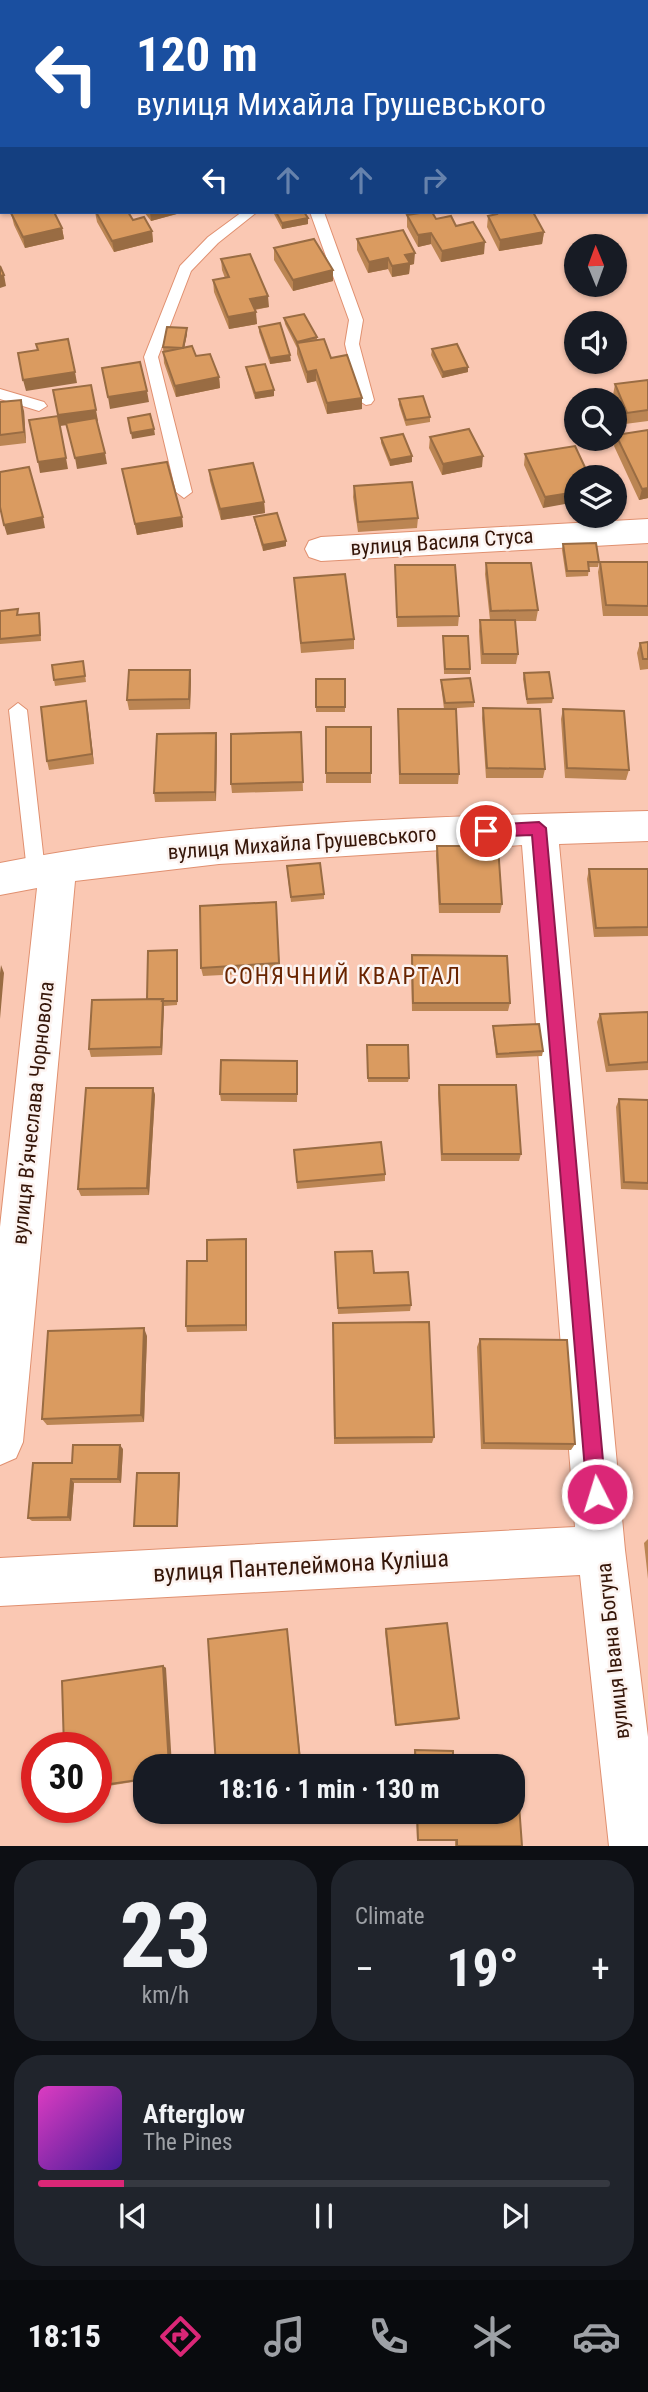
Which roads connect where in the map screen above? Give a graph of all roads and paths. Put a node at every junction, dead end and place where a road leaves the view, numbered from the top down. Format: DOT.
graph roads {
  1 [pos="247,214"];
  2 [pos="318,214"];
  3 [pos="0,394"];
  4 [pos="366,400"];
  5 [pos="39,406"];
  6 [pos="184,492"];
  7 [pos="648,531"];
  8 [pos="321,549"];
  9 [pos="18,710"];
  10 [pos="648,826"];
  11 [pos="539,828"];
  12 [pos="47,869"];
  13 [pos="0,879"];
  14 [pos="0,1443"];
  15 [pos="601,1550"];
  16 [pos="0,1582"];
  17 [pos="635,1846"];
  1 -- 6 [label="lane"];
  2 -- 4 [label="lane"];
  3 -- 5 [label="lane"];
  7 -- 8 [label="street, вулиця Василя Стуса"];
  9 -- 12 [label="lane"];
  10 -- 11 [label="street, вулиця Михайла Грушевського"];
  11 -- 12 [label="street, вулиця Михайла Грушевського"];
  11 -- 15 [label="street, вулиця Івана Богуна"];
  12 -- 13 [label="street, вулиця Михайла Грушевського"];
  12 -- 14 [label="street, вулиця Вʼячеслава Чорновола"];
  15 -- 16 [label="street, вулиця Пантелеймона Куліша"];
  15 -- 17 [label="street, вулиця Івана Богуна"];
}
